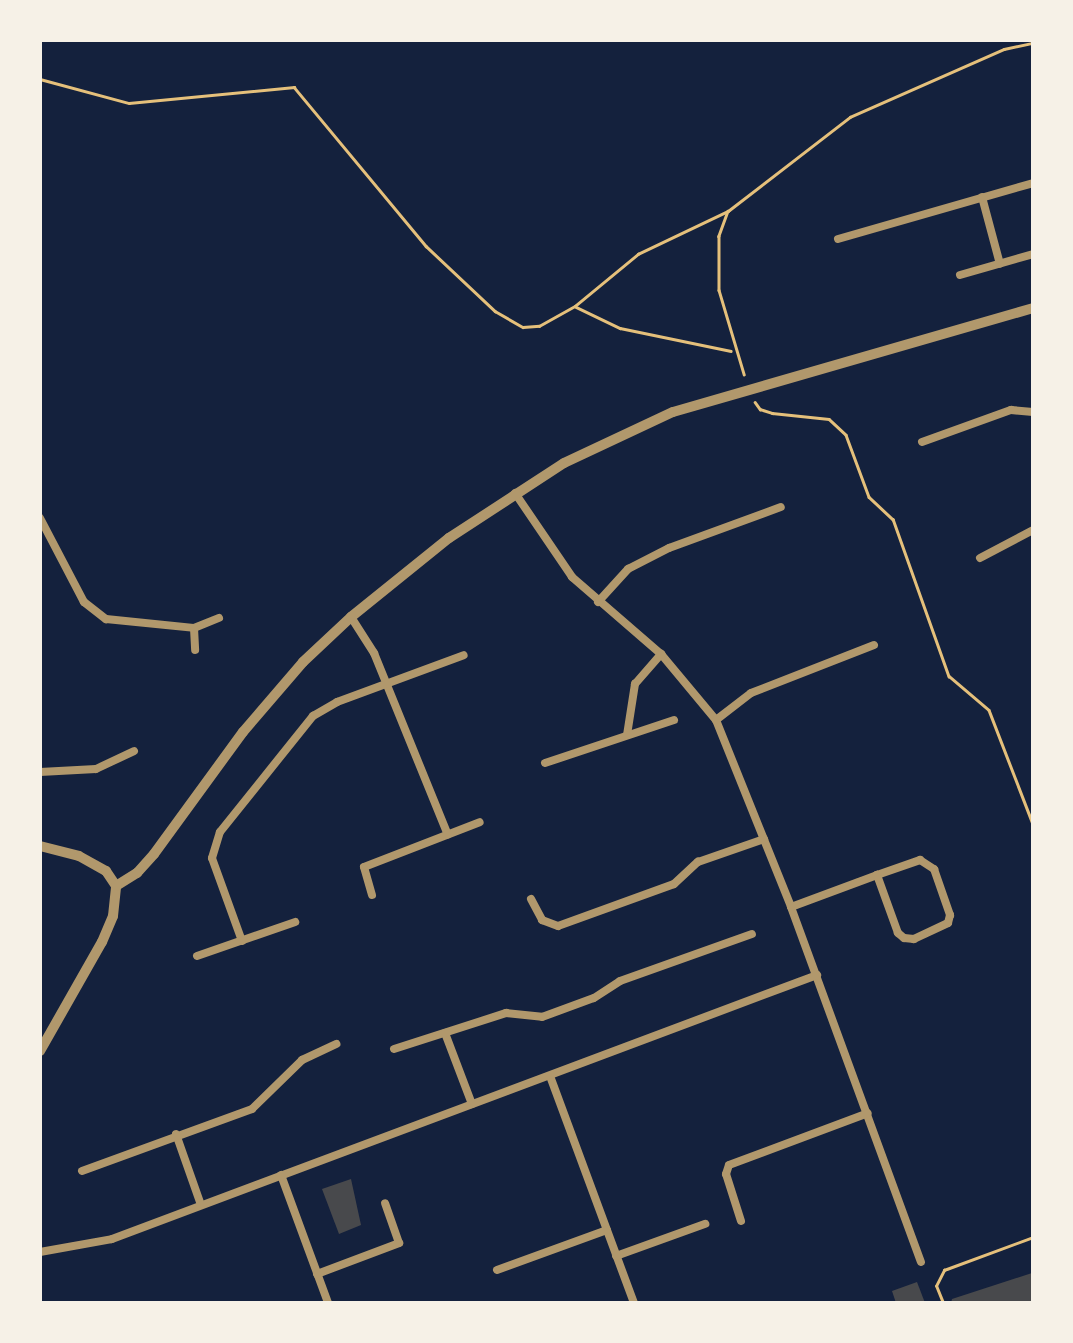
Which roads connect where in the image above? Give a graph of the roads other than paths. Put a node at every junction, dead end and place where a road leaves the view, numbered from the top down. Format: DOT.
graph roads {
  1 [pos="1033,183"];
  2 [pos="982,197"];
  3 [pos="838,238"];
  4 [pos="1033,254"];
  5 [pos="1000,264"];
  6 [pos="960,275"];
  7 [pos="1033,308"];
  8 [pos="1033,412"];
  9 [pos="922,442"];
  10 [pos="515,492"];
  11 [pos="781,507"];
  12 [pos="40,518"];
  13 [pos="1033,530"];
  14 [pos="980,558"];
  15 [pos="598,602"];
  16 [pos="351,616"];
  17 [pos="219,618"];
  18 [pos="194,628"];
  19 [pos="874,645"];
  20 [pos="195,650"];
  21 [pos="661,654"];
  22 [pos="464,655"];
  23 [pos="387,686"];
  24 [pos="674,720"];
  25 [pos="716,720"];
  26 [pos="627,734"];
  27 [pos="134,751"];
  28 [pos="546,763"];
  29 [pos="40,772"];
  30 [pos="480,822"];
  31 [pos="448,834"];
  32 [pos="764,839"];
  33 [pos="40,846"];
  34 [pos="877,874"];
  35 [pos="116,886"];
  36 [pos="372,894"];
  37 [pos="531,899"];
  38 [pos="791,906"];
  39 [pos="295,922"];
  40 [pos="752,934"];
  41 [pos="242,941"];
  42 [pos="197,956"];
  43 [pos="817,975"];
  44 [pos="445,1033"];
  45 [pos="337,1044"];
  46 [pos="394,1050"];
  47 [pos="40,1052"];
  48 [pos="550,1076"];
  49 [pos="472,1104"];
  50 [pos="868,1112"];
  51 [pos="176,1134"];
  52 [pos="82,1171"];
  53 [pos="281,1175"];
  54 [pos="386,1203"];
  55 [pos="201,1205"];
  56 [pos="742,1221"];
  57 [pos="705,1224"];
  58 [pos="607,1230"];
  59 [pos="40,1252"];
  60 [pos="616,1256"];
  61 [pos="921,1262"];
  62 [pos="497,1270"];
  63 [pos="317,1274"];
  64 [pos="328,1303"];
  65 [pos="634,1303"];
  1 -- 2 [label="street"];
  2 -- 3 [label="street"];
  2 -- 5 [label="street"];
  4 -- 5 [label="street"];
  5 -- 6 [label="street"];
  7 -- 10 [label="street"];
  8 -- 9 [label="street"];
  10 -- 15 [label="street"];
  10 -- 16 [label="street"];
  11 -- 15 [label="street"];
  12 -- 18 [label="street"];
  13 -- 14 [label="street"];
  15 -- 21 [label="street"];
  16 -- 23 [label="street"];
  16 -- 35 [label="street"];
  17 -- 18 [label="street"];
  18 -- 20 [label="street"];
  19 -- 25 [label="street"];
  21 -- 25 [label="street"];
  21 -- 26 [label="street"];
  22 -- 23 [label="street"];
  23 -- 31 [label="street"];
  23 -- 41 [label="street"];
  24 -- 26 [label="street"];
  25 -- 32 [label="street"];
  26 -- 28 [label="street"];
  27 -- 29 [label="street"];
  30 -- 31 [label="street"];
  31 -- 36 [label="street"];
  32 -- 37 [label="street"];
  32 -- 38 [label="street"];
  33 -- 35 [label="street"];
  34 -- 34 [label="street"];
  34 -- 38 [label="street"];
  35 -- 47 [label="street"];
  38 -- 43 [label="street"];
  39 -- 41 [label="street"];
  40 -- 44 [label="street"];
  41 -- 42 [label="street"];
  43 -- 48 [label="street"];
  43 -- 50 [label="street"];
  44 -- 46 [label="street"];
  44 -- 49 [label="street"];
  45 -- 51 [label="street"];
  48 -- 49 [label="street"];
  48 -- 58 [label="street"];
  49 -- 53 [label="street"];
  50 -- 56 [label="street"];
  50 -- 61 [label="street"];
  51 -- 52 [label="street"];
  51 -- 55 [label="street"];
  53 -- 55 [label="street"];
  53 -- 63 [label="street"];
  54 -- 63 [label="street"];
  55 -- 59 [label="street"];
  57 -- 60 [label="street"];
  58 -- 60 [label="street"];
  58 -- 62 [label="street"];
  60 -- 65 [label="street"];
  63 -- 64 [label="street"];
}
